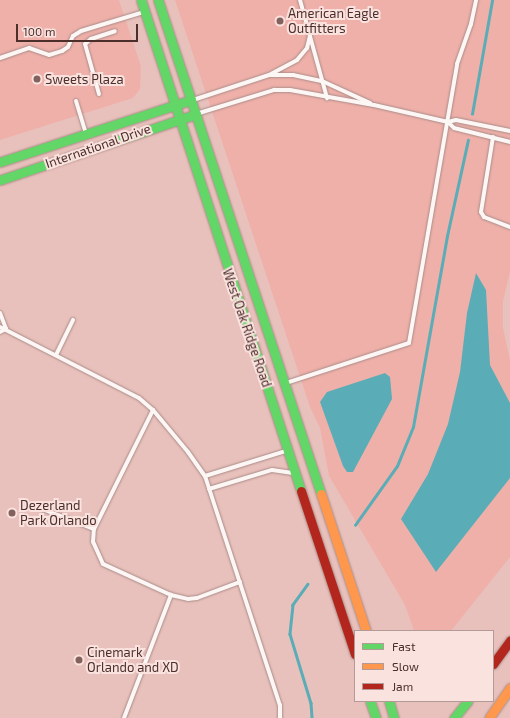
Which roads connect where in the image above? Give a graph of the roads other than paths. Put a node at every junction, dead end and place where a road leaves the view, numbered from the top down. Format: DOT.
graph roads {
  1 [pos="141,0"];
  2 [pos="158,0"];
  3 [pos="300,0"];
  4 [pos="476,0"];
  5 [pos="144,12"];
  6 [pos="115,31"];
  7 [pos="310,36"];
  8 [pos="0,58"];
  9 [pos="269,75"];
  10 [pos="322,81"];
  11 [pos="99,94"];
  12 [pos="327,98"];
  13 [pos="191,100"];
  14 [pos="76,101"];
  15 [pos="374,105"];
  16 [pos="174,106"];
  17 [pos="196,114"];
  18 [pos="179,119"];
  19 [pos="448,122"];
  20 [pos="510,131"];
  21 [pos="87,134"];
  22 [pos="492,136"];
  23 [pos="510,142"];
  24 [pos="0,162"];
  25 [pos="0,180"];
  26 [pos="510,227"];
  27 [pos="0,314"];
  28 [pos="73,320"];
  29 [pos="0,327"];
  30 [pos="6,329"];
  31 [pos="0,332"];
  32 [pos="56,355"];
  33 [pos="284,384"];
  34 [pos="153,410"];
  35 [pos="288,450"];
  36 [pos="314,470"];
  37 [pos="296,474"];
  38 [pos="204,476"];
  39 [pos="209,490"];
  40 [pos="32,505"];
  41 [pos="94,530"];
  42 [pos="240,582"];
  43 [pos="171,595"];
  44 [pos="366,630"];
  45 [pos="510,641"];
  46 [pos="510,650"];
  47 [pos="354,651"];
  48 [pos="494,663"];
  49 [pos="494,670"];
  50 [pos="510,688"];
  51 [pos="510,698"];
  52 [pos="370,702"];
  53 [pos="389,702"];
  54 [pos="466,702"];
  55 [pos="124,718"];
  56 [pos="280,718"];
  57 [pos="376,718"];
  58 [pos="394,718"];
  59 [pos="453,718"];
  60 [pos="489,718"];
  61 [pos="492,718"];
  1 -- 5 [label="main road, West Oak Ridge Road"];
  2 -- 13 [label="main road, West Oak Ridge Road"];
  3 -- 7 [label="lane"];
  4 -- 19 [label="lane"];
  5 -- 8 [label="lane"];
  5 -- 16 [label="main road, West Oak Ridge Road"];
  6 -- 11 [label="lane"];
  7 -- 9 [label="lane"];
  7 -- 10 [label="lane"];
  9 -- 10 [label="lane"];
  9 -- 13 [label="lane"];
  10 -- 12 [label="lane"];
  10 -- 15 [label="lane"];
  12 -- 15 [label="lane"];
  12 -- 17 [label="lane"];
  13 -- 16 [label="main road, International Drive"];
  13 -- 17 [label="main road, West Oak Ridge Road"];
  14 -- 21 [label="lane"];
  15 -- 19 [label="lane"];
  16 -- 18 [label="main road, West Oak Ridge Road"];
  16 -- 21 [label="main road, International Drive"];
  17 -- 18 [label="main road, International Drive"];
  17 -- 33 [label="main road, West Oak Ridge Road"];
  18 -- 25 [label="main road, International Drive"];
  18 -- 35 [label="main road, West Oak Ridge Road"];
  19 -- 20 [label="lane"];
  19 -- 22 [label="lane"];
  19 -- 33 [label="lane"];
  21 -- 24 [label="main road, International Drive"];
  22 -- 23 [label="lane"];
  22 -- 26 [label="lane"];
  27 -- 30 [label="lane"];
  28 -- 32 [label="lane"];
  29 -- 30 [label="lane"];
  30 -- 31 [label="lane"];
  30 -- 32 [label="lane"];
  32 -- 34 [label="lane"];
  33 -- 36 [label="main road, West Oak Ridge Road"];
  34 -- 38 [label="lane"];
  34 -- 41 [label="lane"];
  35 -- 36 [label="main road"];
  35 -- 37 [label="main road, West Oak Ridge Road"];
  35 -- 38 [label="lane"];
  36 -- 44 [label="main road, West Oak Ridge Road"];
  37 -- 39 [label="lane"];
  37 -- 47 [label="main road, West Oak Ridge Road"];
  38 -- 39 [label="lane"];
  39 -- 42 [label="lane"];
  40 -- 41 [label="lane"];
  41 -- 43 [label="lane"];
  42 -- 43 [label="lane"];
  42 -- 56 [label="lane"];
  43 -- 55 [label="lane"];
  45 -- 48 [label="main road"];
  46 -- 49 [label="main road"];
  50 -- 60 [label="main road"];
  51 -- 61 [label="main road"];
  52 -- 57 [label="main road"];
  53 -- 58 [label="main road"];
  54 -- 59 [label="main road"];
}
